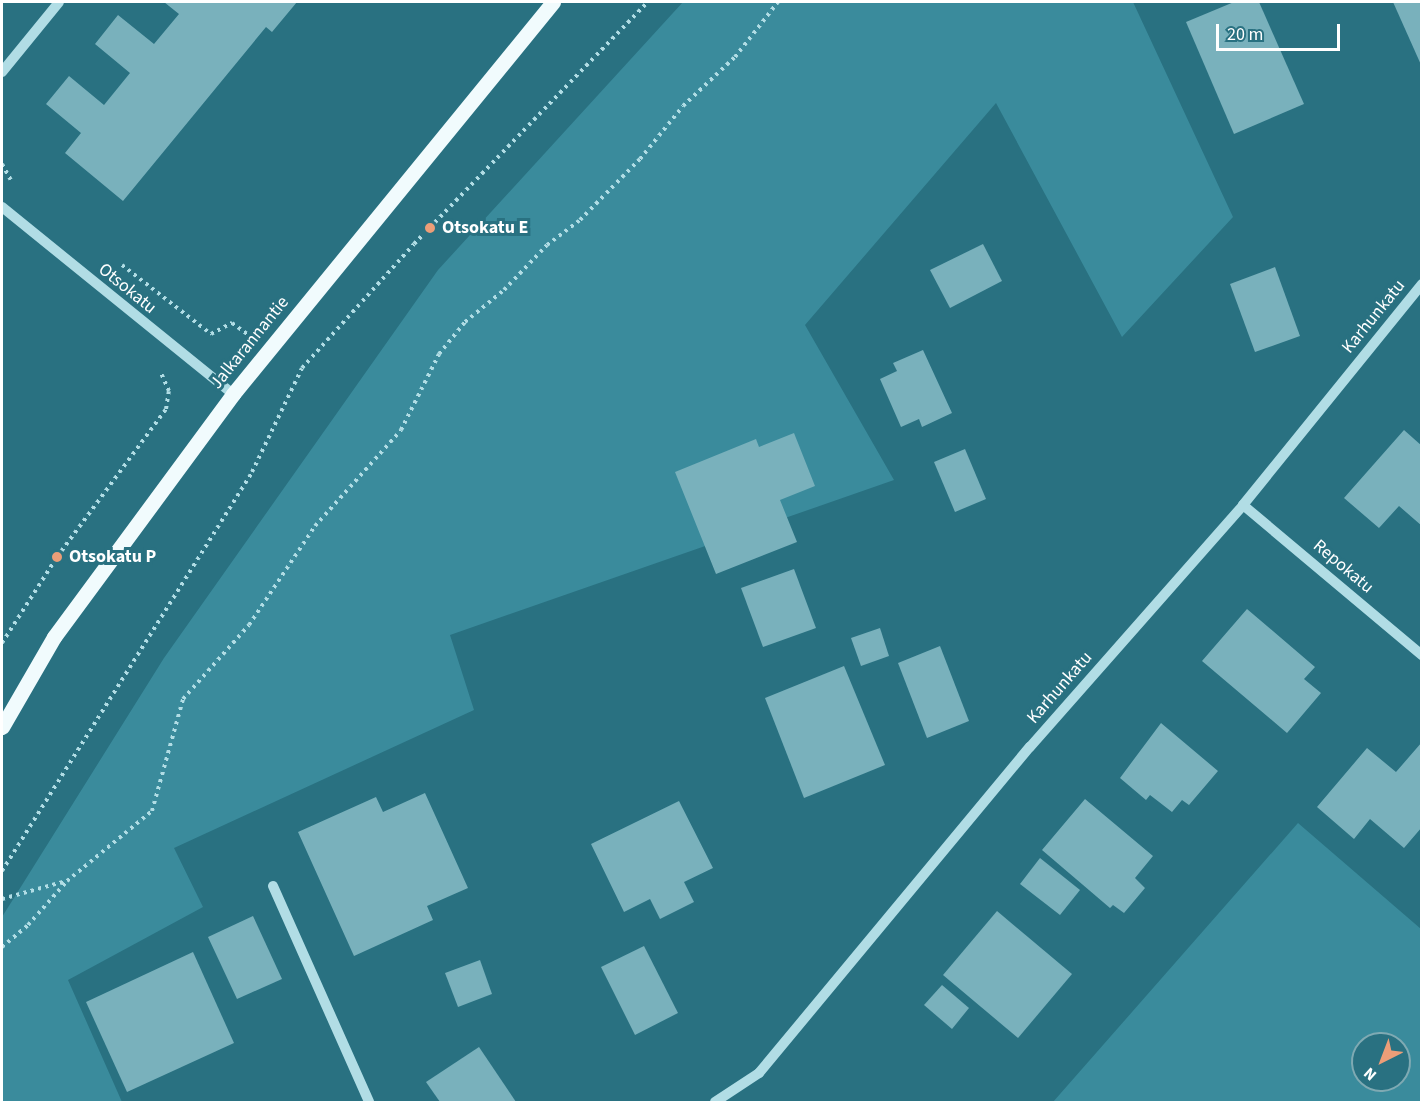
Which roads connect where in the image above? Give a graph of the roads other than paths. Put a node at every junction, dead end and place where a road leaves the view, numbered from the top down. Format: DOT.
graph roads {
  1 [pos="59,2"];
  2 [pos="553,2"];
  3 [pos="2,72"];
  4 [pos="2,207"];
  5 [pos="1422,284"];
  6 [pos="233,394"];
  7 [pos="1243,505"];
  8 [pos="1422,655"];
  9 [pos="2,727"];
  10 [pos="273,886"];
  11 [pos="369,1102"];
  12 [pos="715,1102"];
  1 -- 3 [label="street"];
  2 -- 6 [label="main road, Jalkarannantie"];
  4 -- 6 [label="street, Otsokatu"];
  5 -- 7 [label="street, Karhunkatu"];
  6 -- 9 [label="main road, Jalkarannantie"];
  7 -- 8 [label="street, Repokatu"];
  7 -- 12 [label="street, Karhunkatu"];
  10 -- 11 [label="street"];
}
